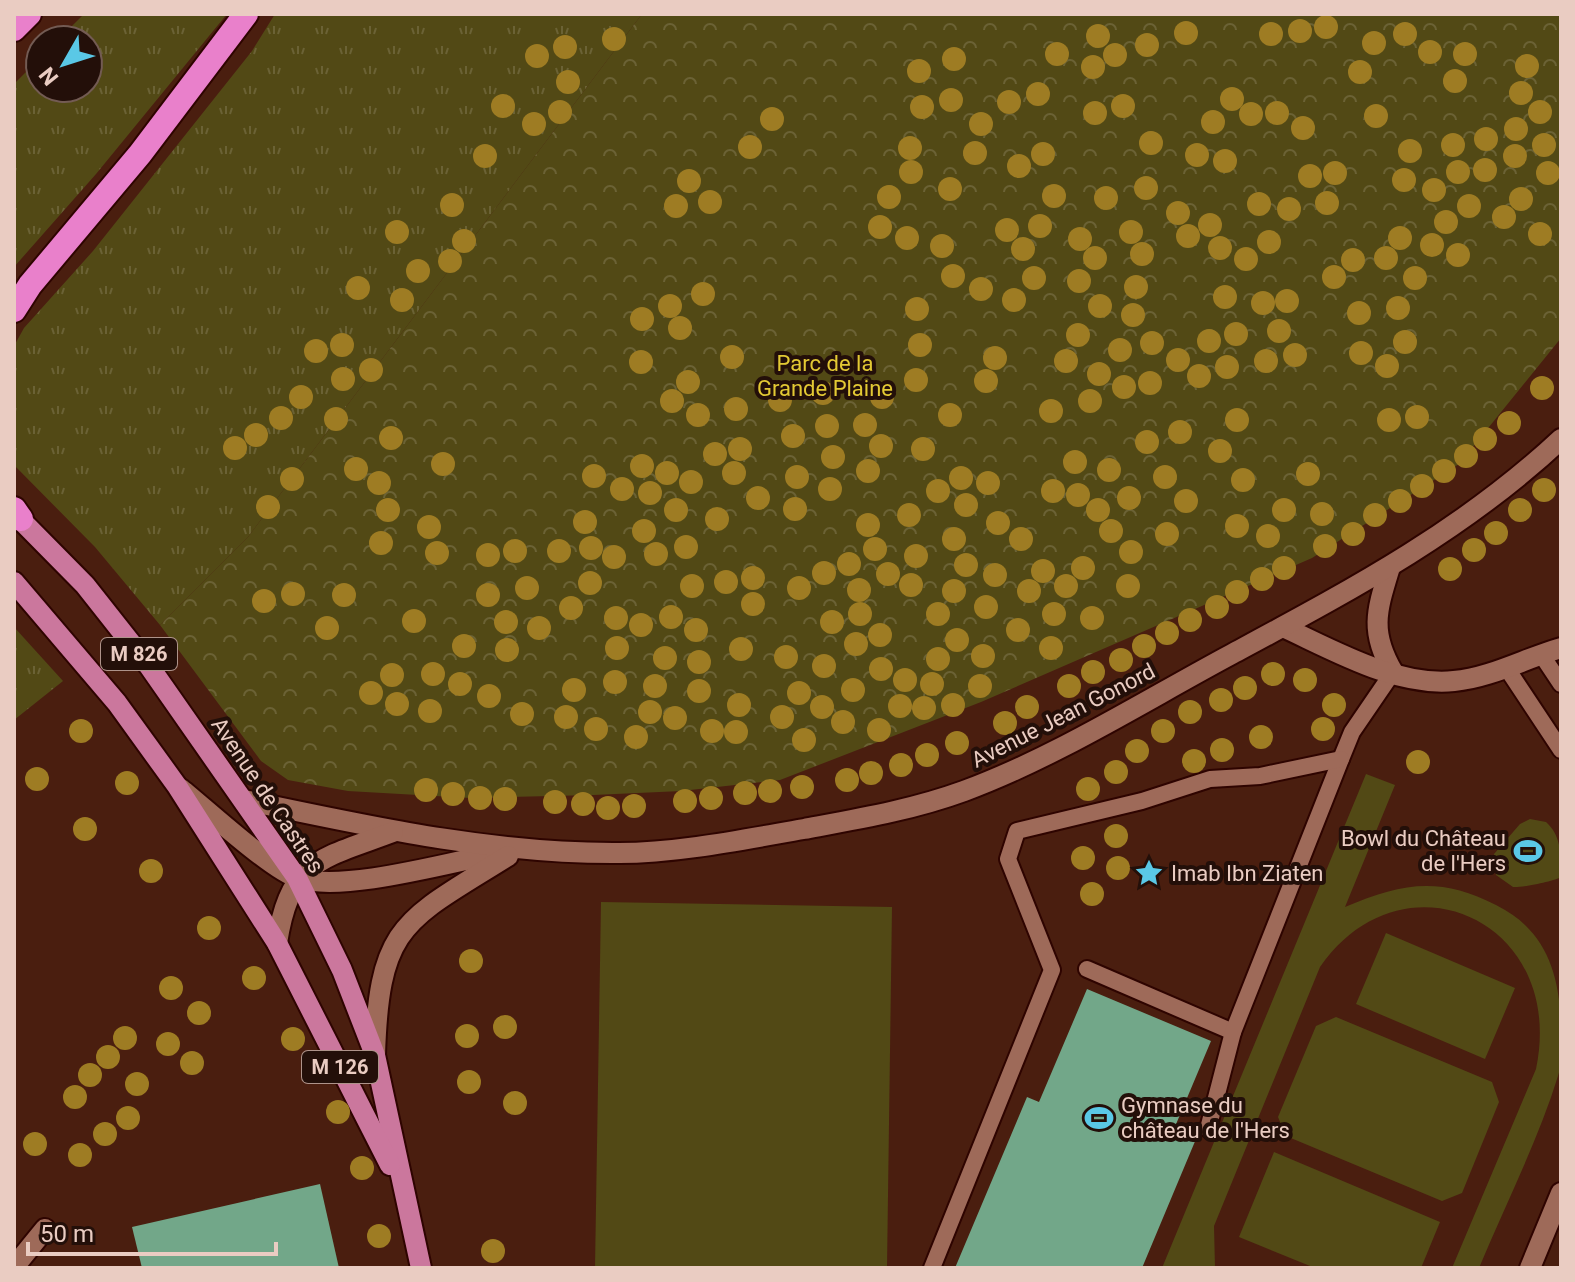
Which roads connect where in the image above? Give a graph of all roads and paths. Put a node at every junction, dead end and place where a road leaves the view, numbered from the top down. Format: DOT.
graph roads {
  1 [pos="29,14"];
  2 [pos="246,14"];
  3 [pos="14,29"];
  4 [pos="22,292"];
  5 [pos="14,310"];
  6 [pos="1558,448"];
  7 [pos="16,514"];
  8 [pos="1390,567"];
  9 [pos="14,582"];
  10 [pos="1283,627"];
  11 [pos="1551,651"];
  12 [pos="1506,667"];
  13 [pos="1393,672"];
  14 [pos="1561,684"];
  15 [pos="1561,750"];
  16 [pos="1341,759"];
  17 [pos="177,786"];
  18 [pos="244,800"];
  19 [pos="393,832"];
  20 [pos="520,849"];
  21 [pos="297,878"];
  22 [pos="277,943"];
  23 [pos="1087,969"];
  24 [pos="1233,1032"];
  25 [pos="375,1055"];
  26 [pos="1208,1129"];
  27 [pos="402,1190"];
  28 [pos="1561,1193"];
  29 [pos="45,1229"];
  30 [pos="14,1267"];
  31 [pos="421,1268"];
  32 [pos="932,1268"];
  33 [pos="1530,1268"];
  1 -- 3 [label="highway"];
  2 -- 4 [label="highway"];
  4 -- 5 [label="highway"];
  6 -- 8 [label="street, Avenue Jean Gonord"];
  7 -- 18 [label="main road, Avenue de Castres / M 826"];
  8 -- 10 [label="street, Avenue Jean Gonord"];
  8 -- 13 [label="street"];
  9 -- 17 [label="main road, Avenue de Castres / M 826"];
  10 -- 13 [label="street"];
  10 -- 20 [label="street, Avenue Jean Gonord"];
  11 -- 12 [label="street"];
  11 -- 14 [label="lane"];
  12 -- 13 [label="street"];
  12 -- 15 [label="lane"];
  13 -- 16 [label="lane"];
  16 -- 24 [label="lane"];
  16 -- 32 [label="lane"];
  17 -- 21 [label="street, Avenue Jean Gonord"];
  17 -- 22 [label="main road, Avenue de Castres / M 126"];
  18 -- 19 [label="street, Avenue Jean Gonord"];
  18 -- 21 [label="main road, Avenue de Castres / M 126"];
  19 -- 20 [label="street, Avenue Jean Gonord"];
  19 -- 21 [label="street, Avenue Jean Gonord"];
  20 -- 21 [label="street, Avenue Jean Gonord"];
  20 -- 25 [label="street"];
  21 -- 22 [label="street"];
  21 -- 25 [label="main road, Avenue de Castres / M 126"];
  22 -- 27 [label="main road, Avenue de Castres / M 126"];
  23 -- 24 [label="lane"];
  24 -- 26 [label="lane"];
  25 -- 27 [label="main road, Avenue de Castres / M 126"];
  27 -- 31 [label="main road, Avenue de Castres / M 126"];
  28 -- 33 [label="street"];
  29 -- 30 [label="street"];
}
